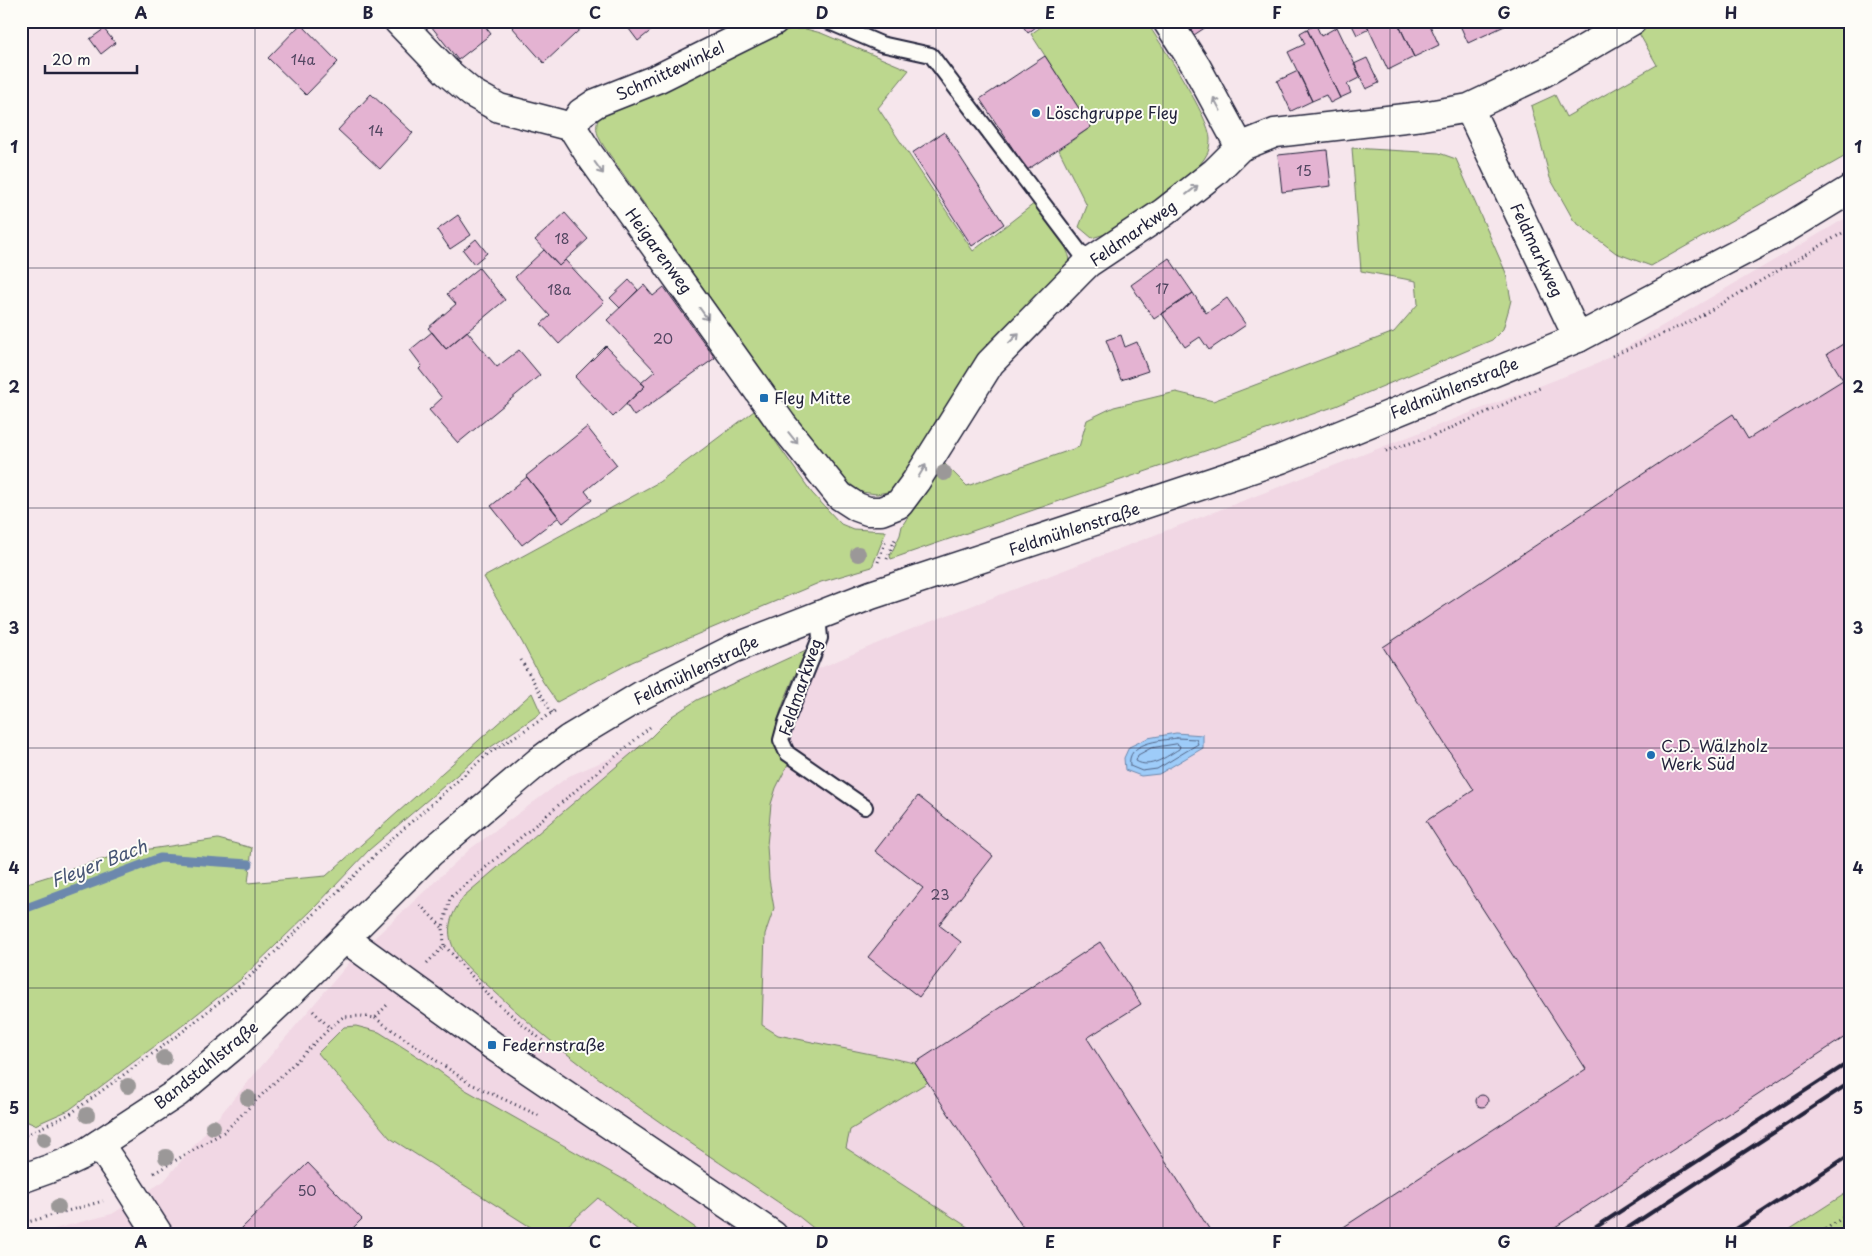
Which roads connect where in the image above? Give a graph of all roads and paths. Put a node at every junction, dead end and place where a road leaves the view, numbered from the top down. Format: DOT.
graph roads {
  1 [pos="398,21"];
  2 [pos="774,21"];
  3 [pos="827,21"];
  4 [pos="1167,21"];
  5 [pos="1632,21"];
  6 [pos="1469,108"];
  7 [pos="572,127"];
  8 [pos="1240,147"];
  9 [pos="1851,189"];
  10 [pos="1851,228"];
  11 [pos="1088,263"];
  12 [pos="1578,338"];
  13 [pos="1610,357"];
  14 [pos="1546,385"];
  15 [pos="1383,452"];
  16 [pos="890,520"];
  17 [pos="877,563"];
  18 [pos="818,615"];
  19 [pos="521,660"];
  20 [pos="655,723"];
  21 [pos="569,739"];
  22 [pos="865,807"];
  23 [pos="346,939"];
  24 [pos="406,983"];
  25 [pos="375,1018"];
  26 [pos="550,1121"];
  27 [pos="99,1144"];
  28 [pos="21,1178"];
  29 [pos="129,1188"];
  30 [pos="1851,1212"];
  31 [pos="21,1224"];
  32 [pos="159,1235"];
  33 [pos="773,1235"];
  34 [pos="1816,1235"];
  1 -- 7 [label="street"];
  2 -- 7 [label="street, Schmittewinkel"];
  3 -- 11 [label="lane"];
  8 -- 4 [label="street, one-way"];
  5 -- 6 [label="street, Feldmarkweg"];
  6 -- 8 [label="street, Feldmarkweg"];
  6 -- 12 [label="street, Feldmarkweg"];
  7 -- 16 [label="street, Heigarenweg, one-way"];
  11 -- 8 [label="street, Feldmarkweg, one-way"];
  9 -- 12 [label="street, Feldmühlenstraße"];
  10 -- 13 [label="path"];
  16 -- 11 [label="street, Feldmarkweg, one-way"];
  12 -- 18 [label="street, Feldmühlenstraße"];
  14 -- 15 [label="path"];
  16 -- 17 [label="path"];
  18 -- 21 [label="street, Feldmühlenstraße"];
  18 -- 22 [label="lane, Feldmarkweg"];
  19 -- 21 [label="path"];
  20 -- 24 [label="path"];
  21 -- 23 [label="street, Feldmühlenstraße"];
  23 -- 24 [label="street"];
  23 -- 27 [label="street, Bandstahlstraße"];
  24 -- 25 [label="path"];
  24 -- 33 [label="street"];
  25 -- 26 [label="path"];
  25 -- 29 [label="path"];
  27 -- 28 [label="street, Bandstahlstraße"];
  27 -- 29 [label="street"];
  29 -- 31 [label="path"];
  29 -- 32 [label="street"];
  30 -- 34 [label="path"];
}
